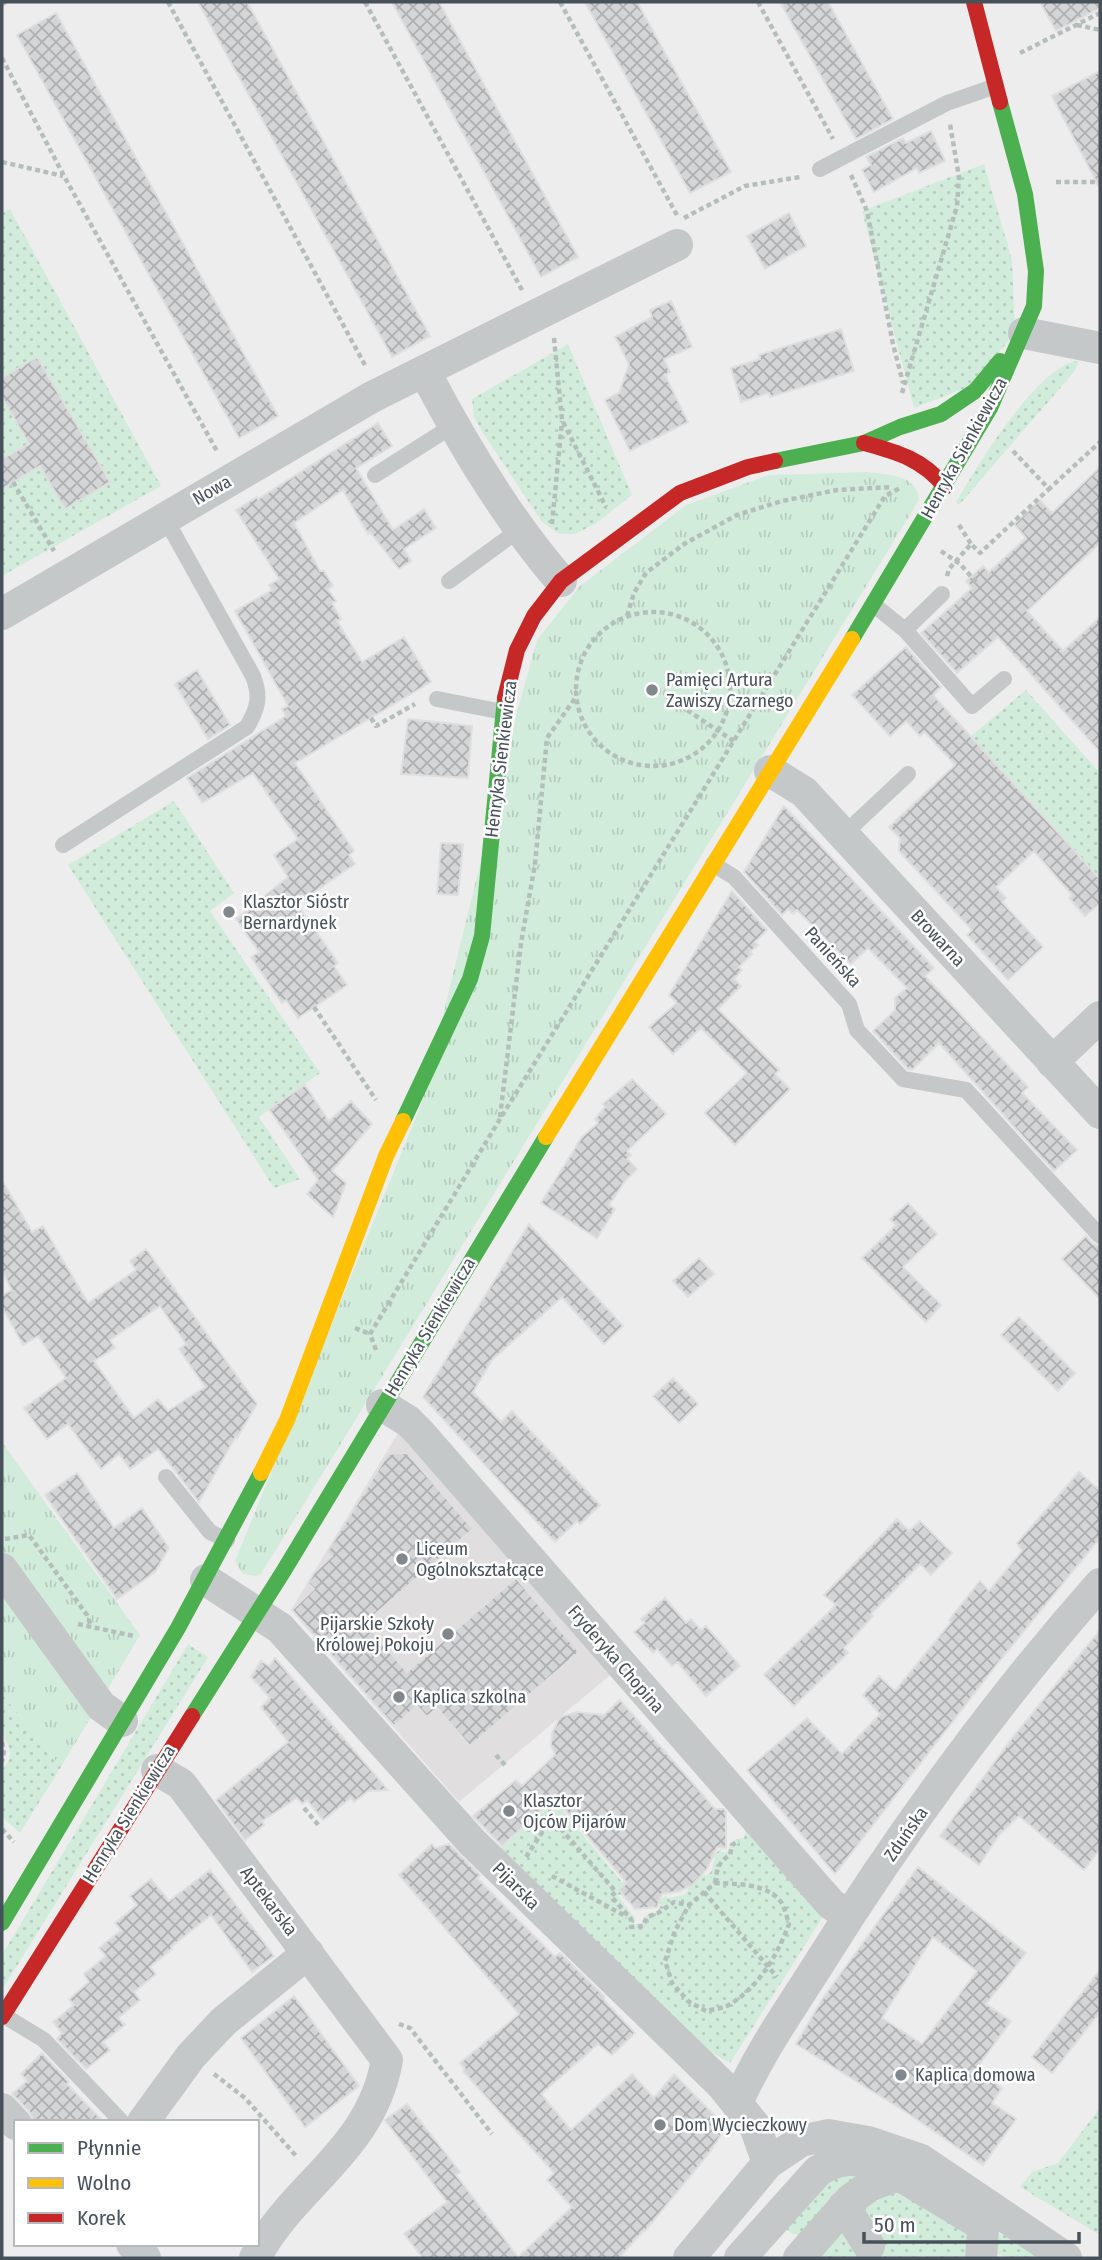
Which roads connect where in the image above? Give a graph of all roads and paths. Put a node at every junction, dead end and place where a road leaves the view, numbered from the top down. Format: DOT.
graph roads {
  1 [pos="168,2"];
  2 [pos="365,2"];
  3 [pos="560,2"];
  4 [pos="758,2"];
  5 [pos="974,2"];
  6 [pos="1100,13"];
  7 [pos="1076,25"];
  8 [pos="1100,30"];
  9 [pos="1019,53"];
  10 [pos="2,58"];
  11 [pos="996,86"];
  12 [pos="947,103"];
  13 [pos="844,158"];
  14 [pos="2,162"];
  15 [pos="820,169"];
  16 [pos="64,176"];
  17 [pos="1100,182"];
  18 [pos="1052,183"];
  19 [pos="677,245"];
  20 [pos="536,304"];
  21 [pos="1024,333"];
  22 [pos="1100,348"];
  23 [pos="367,370"];
  24 [pos="425,372"];
  25 [pos="903,383"];
  26 [pos="902,394"];
  27 [pos="562,420"];
  28 [pos="454,425"];
  29 [pos="1100,442"];
  30 [pos="864,443"];
  31 [pos="1013,451"];
  32 [pos="219,455"];
  33 [pos="375,475"];
  34 [pos="13,482"];
  35 [pos="945,487"];
  36 [pos="1049,489"];
  37 [pos="611,515"];
  38 [pos="165,517"];
  39 [pos="955,520"];
  40 [pos="520,529"];
  41 [pos="551,533"];
  42 [pos="971,544"];
  43 [pos="938,549"];
  44 [pos="57,556"];
  45 [pos="957,561"];
  46 [pos="449,581"];
  47 [pos="561,581"];
  48 [pos="977,583"];
  49 [pos="942,594"];
  50 [pos="874,605"];
  51 [pos="2,614"];
  52 [pos="628,617"];
  53 [pos="905,630"];
  54 [pos="1004,679"];
  55 [pos="576,696"];
  56 [pos="666,696"];
  57 [pos="437,699"];
  58 [pos="503,712"];
  59 [pos="370,718"];
  60 [pos="717,730"];
  61 [pos="735,742"];
  62 [pos="770,771"];
  63 [pos="908,774"];
  64 [pos="843,835"];
  65 [pos="62,845"];
  66 [pos="713,864"];
  67 [pos="314,1007"];
  68 [pos="1100,1017"];
  69 [pos="1052,1062"];
  70 [pos="384,1105"];
  71 [pos="1100,1113"];
  72 [pos="500,1119"];
  73 [pos="1100,1236"];
  74 [pos="376,1352"];
  75 [pos="382,1405"];
  76 [pos="166,1476"];
  77 [pos="2,1540"];
  78 [pos="227,1540"];
  79 [pos="2,1569"];
  80 [pos="206,1580"];
  81 [pos="1100,1584"];
  82 [pos="258,1613"];
  83 [pos="44,1626"];
  84 [pos="91,1626"];
  85 [pos="135,1636"];
  86 [pos="122,1721"];
  87 [pos="2,1742"];
  88 [pos="496,1755"];
  89 [pos="2,1762"];
  90 [pos="505,1765"];
  91 [pos="157,1770"];
  92 [pos="304,1808"];
  93 [pos="320,1827"];
  94 [pos="740,1840"];
  95 [pos="524,1860"];
  96 [pos="548,1873"];
  97 [pos="715,1883"];
  98 [pos="704,1892"];
  99 [pos="690,1905"];
  100 [pos="848,1916"];
  101 [pos="631,1919"];
  102 [pos="2,1923"];
  103 [pos="308,1953"];
  104 [pos="767,1966"];
  105 [pos="783,1984"];
  106 [pos="2,2016"];
  107 [pos="379,2050"];
  108 [pos="191,2056"];
  109 [pos="737,2103"];
  110 [pos="120,2120"];
  111 [pos="144,2120"];
  112 [pos="492,2134"];
  113 [pos="768,2163"];
  114 [pos="899,2175"];
  115 [pos="318,2181"];
  116 [pos="844,2206"];
  117 [pos="984,2214"];
  118 [pos="771,2224"];
  119 [pos="869,2246"];
  120 [pos="800,2257"];
  121 [pos="255,2258"];
  122 [pos="689,2258"];
  123 [pos="740,2258"];
  124 [pos="981,2258"];
  125 [pos="1066,2258"];
  1 -- 23 [label="path"];
  2 -- 20 [label="path"];
  3 -- 15 [label="path"];
  4 -- 13 [label="path"];
  5 -- 11 [label="street"];
  6 -- 7 [label="path"];
  7 -- 8 [label="path"];
  7 -- 9 [label="path"];
  10 -- 16 [label="path"];
  11 -- 12 [label="lane"];
  11 -- 21 [label="street"];
  12 -- 13 [label="lane"];
  12 -- 25 [label="path"];
  13 -- 15 [label="lane"];
  13 -- 25 [label="path"];
  14 -- 16 [label="path"];
  16 -- 32 [label="path"];
  17 -- 18 [label="path"];
  19 -- 20 [label="street, Nowa"];
  20 -- 24 [label="street, Nowa"];
  20 -- 27 [label="path"];
  21 -- 22 [label="street"];
  21 -- 30 [label="street, Henryka Sienkiewicza"];
  21 -- 35 [label="street, Henryka Sienkiewicza"];
  24 -- 28 [label="street"];
  24 -- 38 [label="street, Nowa"];
  25 -- 26 [label="path"];
  27 -- 37 [label="path"];
  27 -- 41 [label="path"];
  28 -- 33 [label="lane"];
  28 -- 40 [label="street"];
  29 -- 36 [label="path"];
  30 -- 35 [label="street"];
  30 -- 47 [label="street, Henryka Sienkiewicza"];
  31 -- 36 [label="path"];
  34 -- 44 [label="path"];
  35 -- 50 [label="street, Henryka Sienkiewicza"];
  36 -- 42 [label="path"];
  38 -- 51 [label="street, Nowa"];
  38 -- 65 [label="lane"];
  39 -- 42 [label="path"];
  40 -- 46 [label="lane"];
  40 -- 47 [label="street"];
  42 -- 45 [label="path"];
  43 -- 45 [label="path"];
  45 -- 48 [label="path"];
  47 -- 58 [label="street, Henryka Sienkiewicza"];
  49 -- 53 [label="lane"];
  50 -- 53 [label="lane"];
  50 -- 62 [label="street, Henryka Sienkiewicza"];
  52 -- 55 [label="path"];
  52 -- 60 [label="path"];
  52 -- 61 [label="path"];
  53 -- 54 [label="lane"];
  55 -- 60 [label="path"];
  55 -- 72 [label="path"];
  56 -- 60 [label="path"];
  57 -- 58 [label="lane"];
  57 -- 59 [label="path"];
  58 -- 78 [label="street, Henryka Sienkiewicza"];
  60 -- 61 [label="path"];
  61 -- 72 [label="path"];
  62 -- 64 [label="street, Browarna"];
  62 -- 66 [label="street, Henryka Sienkiewicza"];
  63 -- 64 [label="lane"];
  64 -- 69 [label="street, Browarna"];
  66 -- 73 [label="lane, Panieńska"];
  66 -- 75 [label="street, Henryka Sienkiewicza"];
  67 -- 70 [label="path"];
  68 -- 69 [label="street"];
  69 -- 71 [label="street, Browarna"];
  72 -- 74 [label="path"];
  75 -- 82 [label="street, Henryka Sienkiewicza"];
  75 -- 100 [label="street, Fryderyka Chopina"];
  76 -- 78 [label="lane"];
  77 -- 84 [label="path"];
  78 -- 80 [label="street, Henryka Sienkiewicza"];
  79 -- 83 [label="street"];
  80 -- 82 [label="street"];
  80 -- 86 [label="street, Henryka Sienkiewicza"];
  81 -- 100 [label="street, Zduńska"];
  82 -- 91 [label="street, Henryka Sienkiewicza"];
  82 -- 109 [label="street, Pijarska"];
  83 -- 84 [label="path"];
  83 -- 86 [label="street"];
  84 -- 85 [label="path"];
  86 -- 102 [label="street, Henryka Sienkiewicza"];
  87 -- 89 [label="path"];
  88 -- 90 [label="path"];
  91 -- 103 [label="street, Aptekarska"];
  91 -- 106 [label="street, Henryka Sienkiewicza"];
  92 -- 93 [label="path"];
  94 -- 97 [label="path"];
  95 -- 101 [label="path"];
  96 -- 101 [label="path"];
  97 -- 98 [label="path"];
  97 -- 104 [label="path"];
  98 -- 99 [label="path"];
  98 -- 104 [label="path"];
  99 -- 101 [label="path"];
  99 -- 104 [label="path"];
  100 -- 109 [label="street, Zduńska"];
  103 -- 107 [label="street, Aptekarska"];
  103 -- 108 [label="street"];
  104 -- 105 [label="path"];
  106 -- 110 [label="lane"];
  107 -- 112 [label="path"];
  107 -- 115 [label="street"];
  108 -- 111 [label="street"];
  108 -- 115 [label="path"];
  109 -- 113 [label="street, Pijarska"];
  113 -- 117 [label="street"];
  113 -- 122 [label="street"];
  114 -- 116 [label="street"];
  114 -- 117 [label="street"];
  114 -- 118 [label="street"];
  115 -- 121 [label="street"];
  116 -- 119 [label="street"];
  116 -- 120 [label="street"];
  117 -- 124 [label="street"];
  117 -- 125 [label="street"];
  118 -- 120 [label="street"];
  118 -- 123 [label="street"];
}
